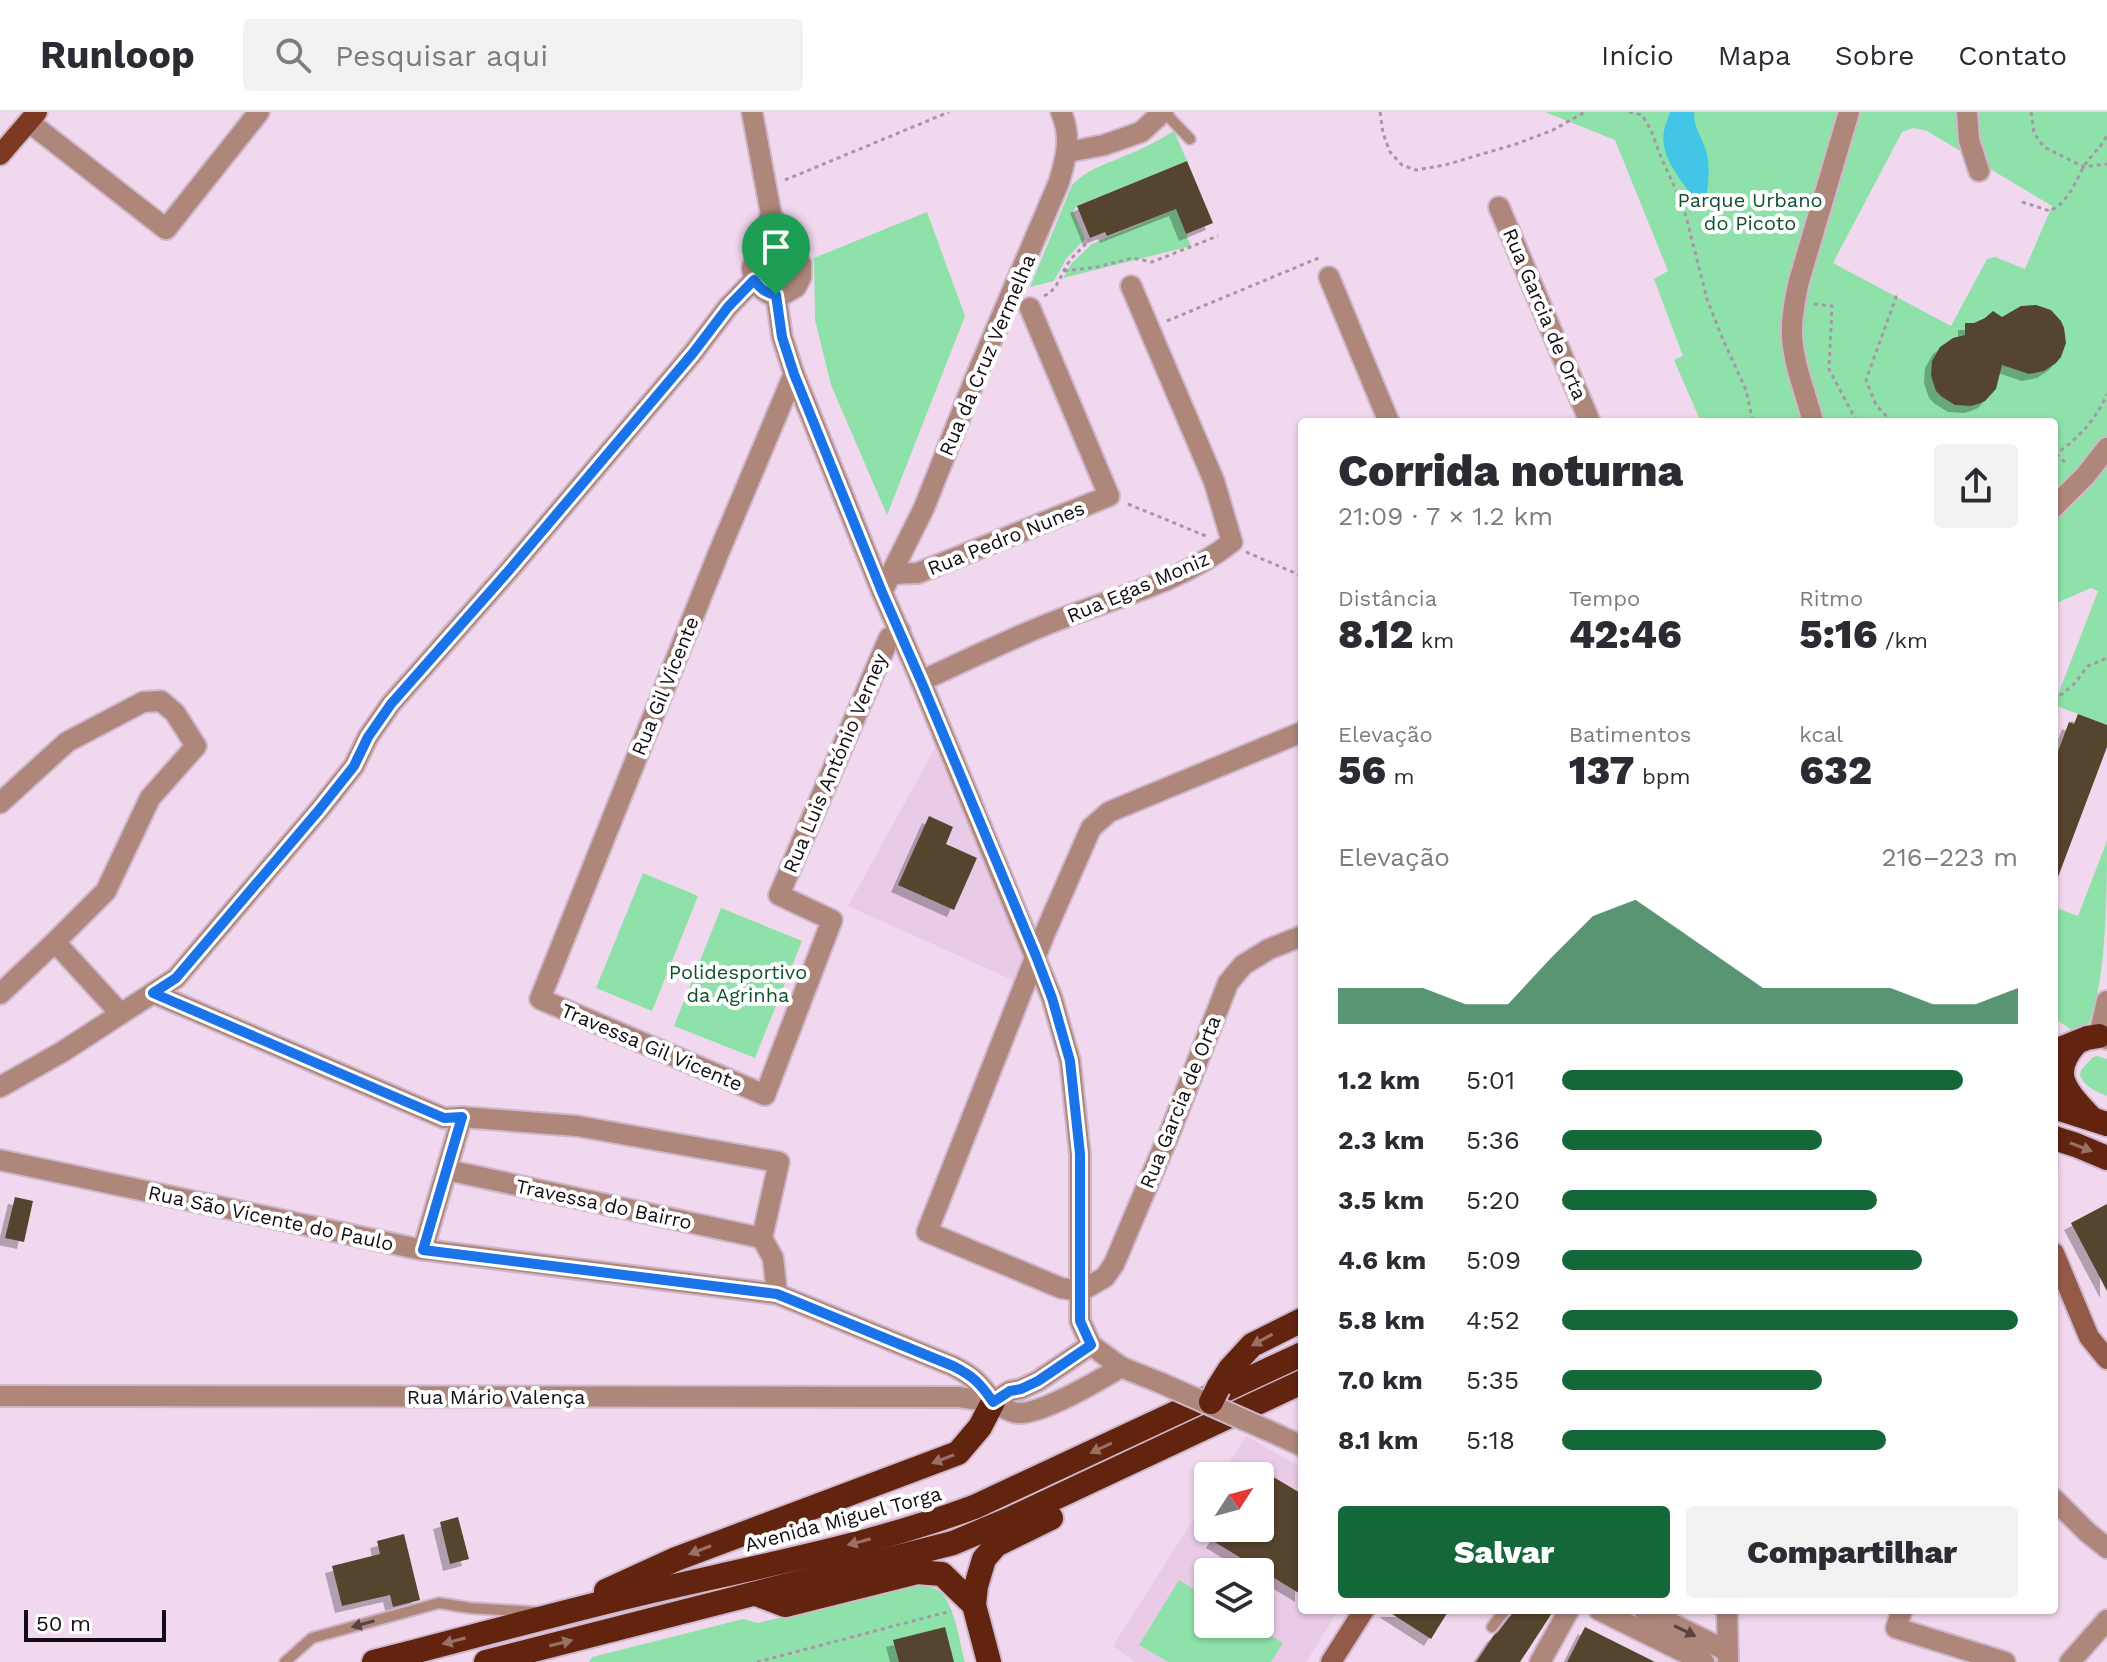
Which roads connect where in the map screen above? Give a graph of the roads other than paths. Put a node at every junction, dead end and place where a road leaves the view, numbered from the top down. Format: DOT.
graph roads {
  1 [pos="259,112"];
  2 [pos="752,112"];
  3 [pos="1061,112"];
  4 [pos="1164,112"];
  5 [pos="1849,112"];
  6 [pos="1967,112"];
  7 [pos="33,117"];
  8 [pos="1190,139"];
  9 [pos="2,148"];
  10 [pos="1068,152"];
  11 [pos="1979,171"];
  12 [pos="1499,207"];
  13 [pos="771,214"];
  14 [pos="789,250"];
  15 [pos="757,256"];
  16 [pos="1329,277"];
  17 [pos="754,280"];
  18 [pos="1131,286"];
  19 [pos="776,295"];
  20 [pos="1033,304"];
  21 [pos="794,374"];
  22 [pos="1387,418"];
  23 [pos="1588,418"];
  24 [pos="1812,418"];
  25 [pos="2107,448"];
  26 [pos="2058,503"];
  27 [pos="886,583"];
  28 [pos="900,631"];
  29 [pos="921,681"];
  30 [pos="1298,734"];
  31 [pos="0,803"];
  32 [pos="1298,938"];
  33 [pos="55,942"];
  34 [pos="1036,956"];
  35 [pos="153,993"];
  36 [pos="0,994"];
  37 [pos="540,999"];
  38 [pos="2107,1001"];
  39 [pos="120,1013"];
  40 [pos="2103,1037"];
  41 [pos="2064,1047"];
  42 [pos="0,1087"];
  43 [pos="765,1095"];
  44 [pos="2058,1108"];
  45 [pos="462,1117"];
  46 [pos="2099,1121"];
  47 [pos="2058,1148"];
  48 [pos="2107,1158"];
  49 [pos="0,1160"];
  50 [pos="447,1170"];
  51 [pos="762,1238"];
  52 [pos="423,1250"];
  53 [pos="2058,1263"];
  54 [pos="1081,1291"];
  55 [pos="777,1294"];
  56 [pos="1298,1322"];
  57 [pos="1091,1345"];
  58 [pos="1298,1356"];
  59 [pos="2107,1359"];
  60 [pos="1121,1367"];
  61 [pos="1298,1384"];
  62 [pos="0,1396"];
  63 [pos="1214,1398"];
  64 [pos="993,1402"];
  65 [pos="1298,1444"];
  66 [pos="1110,1472"];
  67 [pos="2058,1503"];
  68 [pos="2107,1548"];
  69 [pos="756,1594"];
  70 [pos="964,1608"];
  71 [pos="557,1613"];
  72 [pos="1361,1614"];
  73 [pos="1502,1614"];
  74 [pos="1567,1614"];
  75 [pos="1607,1614"];
  76 [pos="1651,1614"];
  77 [pos="1727,1614"];
  78 [pos="1901,1614"];
  79 [pos="2107,1620"];
  80 [pos="1492,1627"];
  81 [pos="523,1657"];
  82 [pos="1727,1657"];
  83 [pos="285,1662"];
  84 [pos="374,1662"];
  85 [pos="486,1662"];
  86 [pos="989,1662"];
  87 [pos="1331,1662"];
  88 [pos="1540,1662"];
  89 [pos="1704,1662"];
  90 [pos="2005,1662"];
  91 [pos="2070,1662"];
  1 -- 7 [label="street"];
  2 -- 13 [label="street"];
  3 -- 10 [label="street, Rua da Cruz Vermelha"];
  4 -- 8 [label="lane"];
  4 -- 10 [label="street"];
  5 -- 24 [label="street"];
  6 -- 11 [label="street"];
  7 -- 9 [label="main road"];
  10 -- 27 [label="street, Rua da Cruz Vermelha"];
  12 -- 23 [label="street, Rua Garcia de Orta"];
  13 -- 14 [label="street"];
  13 -- 15 [label="street"];
  14 -- 15 [label="street"];
  14 -- 19 [label="street"];
  15 -- 17 [label="street"];
  16 -- 22 [label="street"];
  17 -- 19 [label="street"];
  17 -- 35 [label="street"];
  18 -- 29 [label="street, Rua Egas Moniz"];
  19 -- 21 [label="street"];
  20 -- 27 [label="street, Rua Pedro Nunes"];
  21 -- 27 [label="street"];
  21 -- 37 [label="street, Rua Gil Vicente"];
  25 -- 26 [label="street"];
  27 -- 28 [label="street"];
  28 -- 29 [label="street"];
  28 -- 43 [label="street, Rua Luis António Verney"];
  29 -- 34 [label="street"];
  30 -- 34 [label="street"];
  31 -- 33 [label="street"];
  32 -- 54 [label="street, Rua Garcia de Orta"];
  33 -- 36 [label="street"];
  33 -- 39 [label="street"];
  34 -- 54 [label="street"];
  34 -- 54 [label="street"];
  35 -- 39 [label="street"];
  35 -- 45 [label="street"];
  37 -- 43 [label="street, Travessa Gil Vicente"];
  38 -- 40 [label="street"];
  39 -- 42 [label="street"];
  40 -- 41 [label="highway"];
  41 -- 46 [label="highway"];
  44 -- 46 [label="highway"];
  45 -- 50 [label="street"];
  45 -- 51 [label="street"];
  47 -- 48 [label="highway, one-way"];
  49 -- 52 [label="street, Rua São Vicente do Paulo"];
  50 -- 51 [label="street, Travessa do Bairro"];
  50 -- 52 [label="street"];
  51 -- 55 [label="street"];
  52 -- 55 [label="street, Rua São Vicente do Paulo"];
  53 -- 59 [label="street"];
  54 -- 57 [label="street"];
  55 -- 64 [label="street, Rua São Vicente do Paulo"];
  56 -- 63 [label="highway, one-way"];
  57 -- 60 [label="street"];
  57 -- 64 [label="street"];
  58 -- 71 [label="highway, Avenida Miguel Torga, one-way"];
  60 -- 63 [label="street, bridge"];
  60 -- 64 [label="street, Rua Mário Valença"];
  61 -- 66 [label="highway"];
  62 -- 64 [label="street, Rua Mário Valença"];
  63 -- 65 [label="street, bridge"];
  64 -- 71 [label="highway, one-way"];
  66 -- 69 [label="highway"];
  66 -- 70 [label="highway"];
  67 -- 68 [label="street"];
  69 -- 70 [label="highway"];
  81 -- 69 [label="highway, one-way"];
  70 -- 86 [label="highway"];
  71 -- 83 [label="lane, one-way"];
  71 -- 84 [label="highway, Avenida Miguel Torga, one-way"];
  72 -- 87 [label="street"];
  73 -- 80 [label="lane"];
  74 -- 88 [label="street"];
  75 -- 89 [label="street"];
  76 -- 82 [label="street, one-way"];
  77 -- 82 [label="street"];
  78 -- 90 [label="street"];
  79 -- 91 [label="street"];
  81 -- 85 [label="highway"];
}
